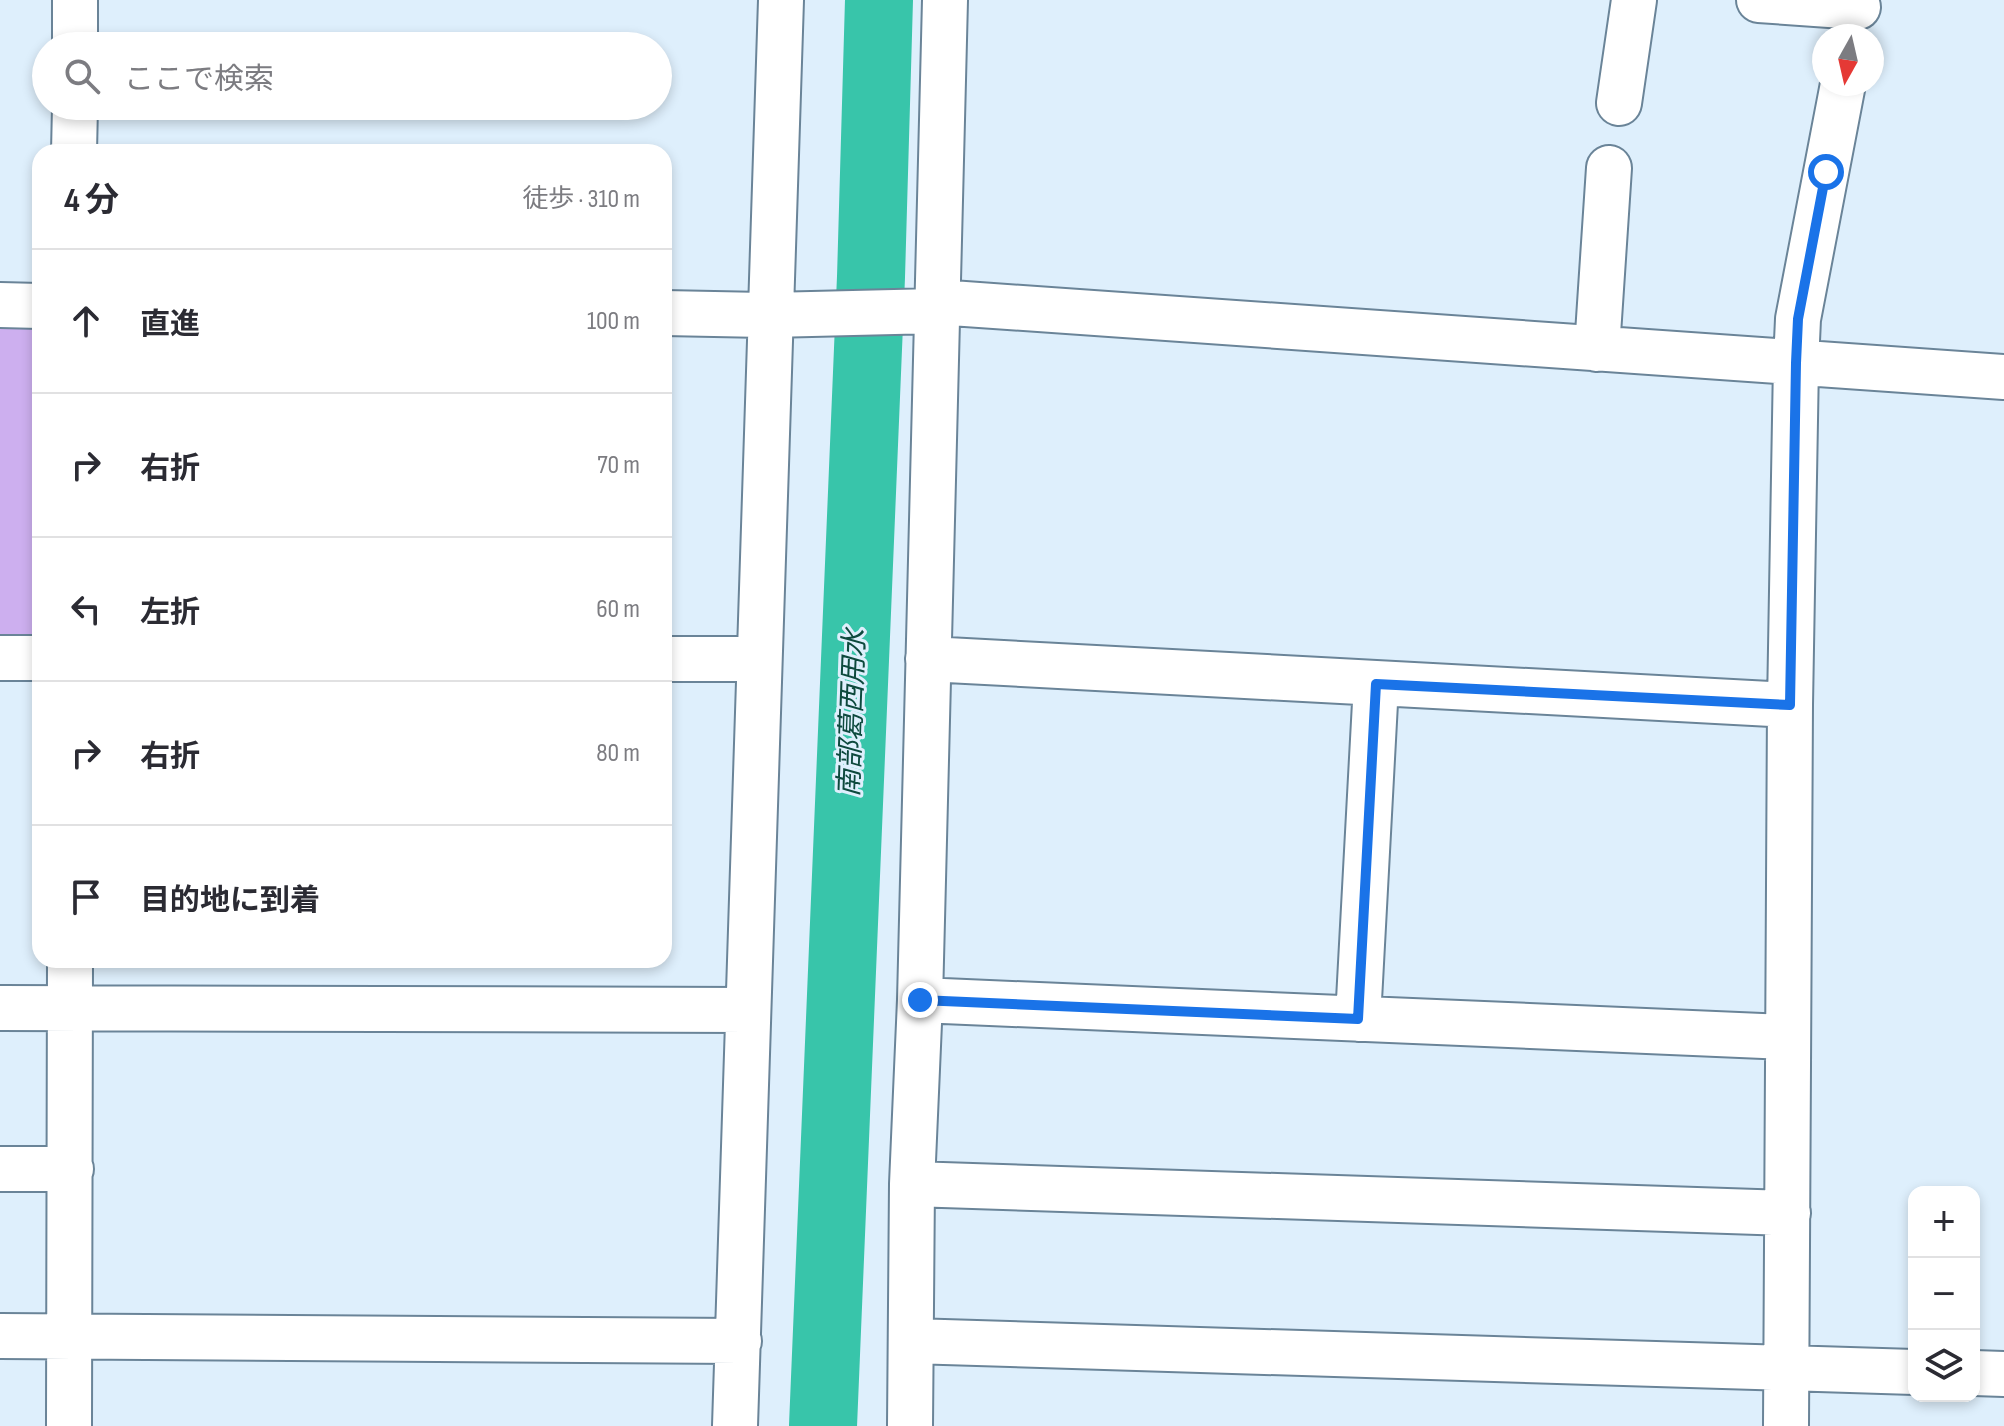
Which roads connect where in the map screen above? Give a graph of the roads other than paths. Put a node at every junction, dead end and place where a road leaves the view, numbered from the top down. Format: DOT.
graph roads {
  1 [pos="75,0"];
  2 [pos="781,0"];
  3 [pos="945,0"];
  4 [pos="1634,0"];
  5 [pos="1759,0"];
  6 [pos="1857,14"];
  7 [pos="75,32"];
  8 [pos="1841,96"];
  9 [pos="1619,103"];
  10 [pos="75,120"];
  11 [pos="74,144"];
  12 [pos="1609,168"];
  13 [pos="0,305"];
  14 [pos="32,306"];
  15 [pos="936,306"];
  16 [pos="672,313"];
  17 [pos="770,315"];
  18 [pos="1597,349"];
  19 [pos="1796,363"];
  20 [pos="2004,377"];
  21 [pos="0,658"];
  22 [pos="32,658"];
  23 [pos="672,659"];
  24 [pos="758,659"];
  25 [pos="928,659"];
  26 [pos="1376,684"];
  27 [pos="1790,705"];
  28 [pos="70,968"];
  29 [pos="920,1000"];
  30 [pos="0,1008"];
  31 [pos="70,1008"];
  32 [pos="748,1010"];
  33 [pos="1358,1019"];
  34 [pos="1788,1037"];
  35 [pos="0,1169"];
  36 [pos="71,1169"];
  37 [pos="912,1184"];
  38 [pos="1788,1213"];
  39 [pos="0,1336"];
  40 [pos="70,1336"];
  41 [pos="739,1341"];
  42 [pos="911,1341"];
  43 [pos="1787,1368"];
  44 [pos="1908,1372"];
  45 [pos="1980,1373"];
  46 [pos="2004,1374"];
  47 [pos="69,1426"];
  48 [pos="735,1426"];
  49 [pos="910,1426"];
  50 [pos="1786,1426"];
  1 -- 7 [label="street"];
  2 -- 17 [label="street"];
  3 -- 15 [label="street"];
  4 -- 9 [label="street"];
  5 -- 6 [label="street"];
  8 -- 19 [label="street"];
  10 -- 11 [label="street"];
  12 -- 18 [label="street"];
  13 -- 14 [label="street"];
  15 -- 17 [label="street"];
  15 -- 18 [label="street"];
  15 -- 25 [label="street"];
  16 -- 17 [label="street"];
  17 -- 24 [label="street"];
  18 -- 19 [label="street"];
  19 -- 20 [label="street"];
  19 -- 27 [label="street"];
  21 -- 22 [label="street"];
  23 -- 24 [label="street"];
  24 -- 32 [label="street"];
  25 -- 26 [label="street"];
  25 -- 29 [label="street"];
  26 -- 27 [label="street"];
  26 -- 33 [label="street"];
  27 -- 34 [label="street"];
  28 -- 31 [label="street"];
  29 -- 33 [label="street"];
  29 -- 37 [label="street"];
  30 -- 31 [label="street"];
  31 -- 32 [label="street"];
  31 -- 36 [label="street"];
  32 -- 41 [label="street"];
  33 -- 34 [label="street"];
  34 -- 38 [label="street"];
  35 -- 36 [label="street"];
  36 -- 40 [label="street"];
  37 -- 38 [label="street"];
  37 -- 42 [label="street"];
  38 -- 43 [label="street"];
  39 -- 40 [label="street"];
  40 -- 41 [label="street"];
  40 -- 47 [label="street"];
  41 -- 48 [label="street"];
  42 -- 43 [label="street"];
  42 -- 49 [label="street"];
  43 -- 44 [label="street"];
  43 -- 50 [label="street"];
  45 -- 46 [label="street"];
}
